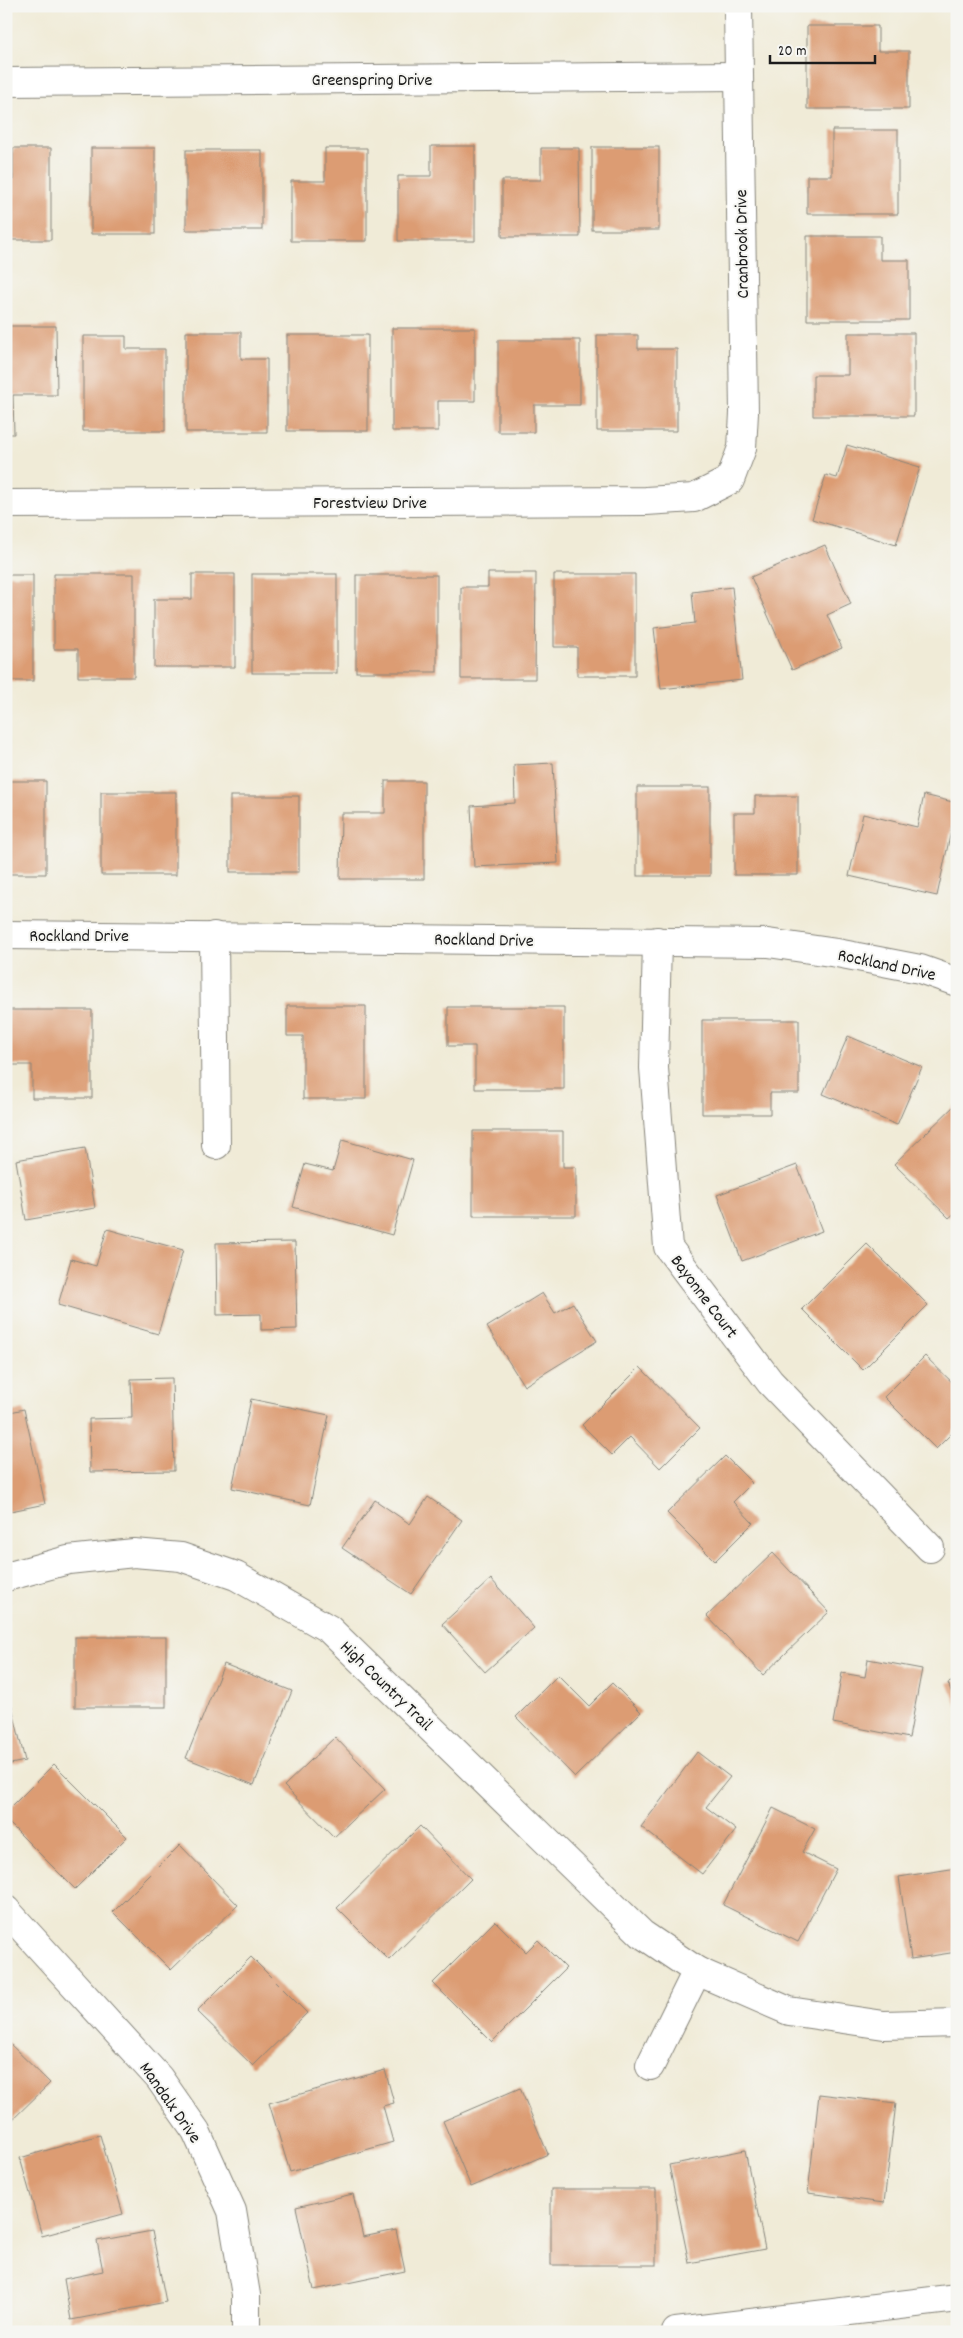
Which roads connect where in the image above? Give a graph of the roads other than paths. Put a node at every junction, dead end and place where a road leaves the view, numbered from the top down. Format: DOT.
graph roads {
  1 [pos="738,6"];
  2 [pos="738,76"];
  3 [pos="6,82"];
  4 [pos="730,480"];
  5 [pos="6,504"];
  6 [pos="6,935"];
  7 [pos="214,936"];
  8 [pos="657,941"];
  9 [pos="957,982"];
  10 [pos="216,1145"];
  11 [pos="930,1548"];
  12 [pos="6,1577"];
  13 [pos="8,1915"];
  14 [pos="697,1971"];
  15 [pos="957,2023"];
  16 [pos="650,2066"];
  17 [pos="957,2298"];
  18 [pos="246,2332"];
  19 [pos="676,2332"];
  1 -- 2 [label="street, Cranbrook Drive"];
  2 -- 3 [label="street, Greenspring Drive"];
  2 -- 4 [label="street, Cranbrook Drive"];
  4 -- 5 [label="street, Forestview Drive"];
  6 -- 7 [label="street, Rockland Drive"];
  7 -- 8 [label="street, Rockland Drive"];
  7 -- 10 [label="street"];
  8 -- 9 [label="street, Rockland Drive"];
  8 -- 11 [label="street, Bayonne Court"];
  12 -- 14 [label="street, High Country Trail"];
  13 -- 18 [label="street, Mandalx Drive"];
  14 -- 15 [label="street, High Country Trail"];
  14 -- 16 [label="street"];
  17 -- 19 [label="street"];
}
